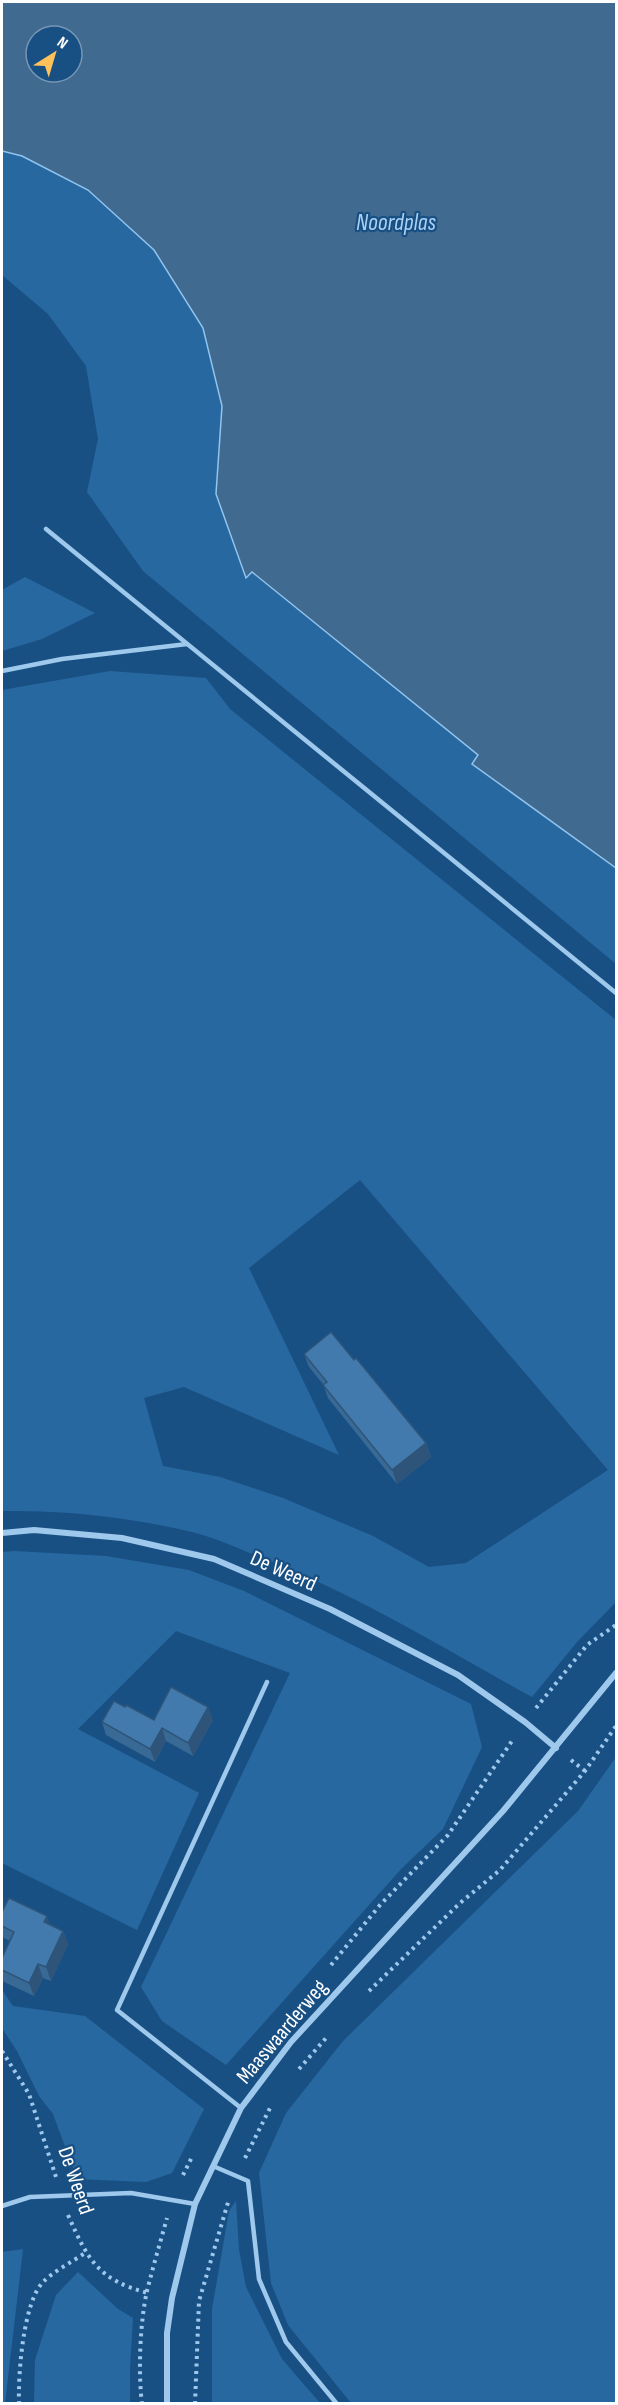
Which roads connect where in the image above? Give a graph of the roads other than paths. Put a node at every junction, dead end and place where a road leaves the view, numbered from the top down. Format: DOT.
graph roads {
  1 [pos="46,529"];
  2 [pos="187,644"];
  3 [pos="2,671"];
  4 [pos="616,993"];
  5 [pos="2,1533"];
  6 [pos="616,1673"];
  7 [pos="267,1682"];
  8 [pos="556,1748"];
  9 [pos="241,2108"];
  10 [pos="213,2166"];
  11 [pos="195,2204"];
  12 [pos="2,2205"];
  13 [pos="167,2403"];
  14 [pos="337,2403"];
  1 -- 2 [label="lane"];
  2 -- 3 [label="lane"];
  2 -- 4 [label="lane"];
  5 -- 8 [label="street, De Weerd"];
  6 -- 8 [label="street"];
  7 -- 9 [label="lane"];
  8 -- 9 [label="street, Maaswaarderweg"];
  9 -- 10 [label="street, Maaswaarderweg"];
  10 -- 11 [label="street, Maaswaarderweg"];
  10 -- 14 [label="lane"];
  11 -- 12 [label="lane"];
  11 -- 13 [label="street, Maaswaarderweg"];
}
